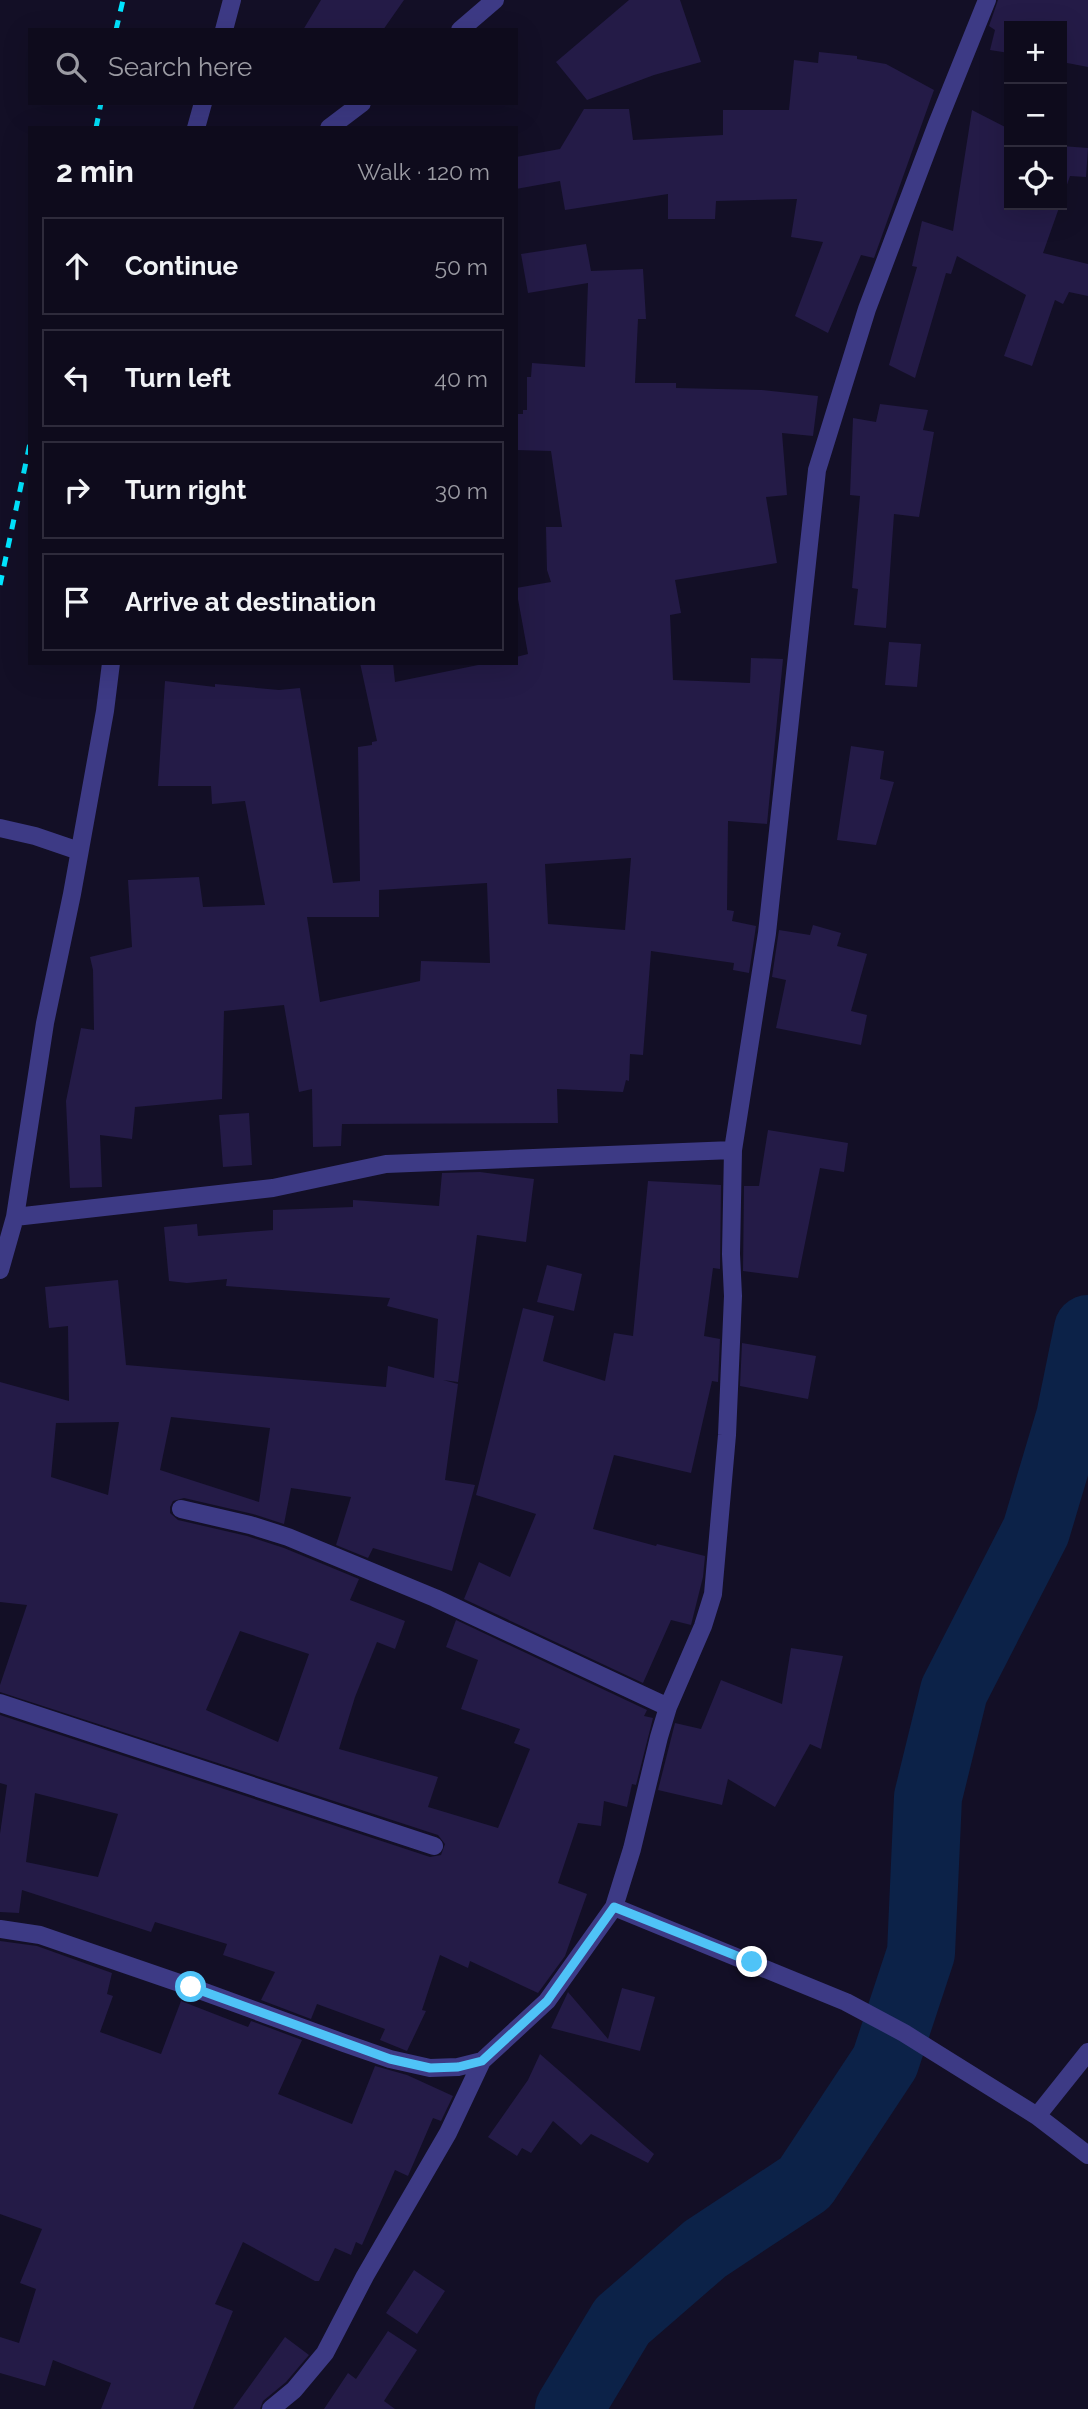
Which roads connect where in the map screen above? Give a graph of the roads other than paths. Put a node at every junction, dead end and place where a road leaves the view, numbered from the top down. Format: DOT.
graph roads {
  1 [pos="232,0"];
  2 [pos="495,0"];
  3 [pos="987,0"];
  4 [pos="225,28"];
  5 [pos="462,28"];
  6 [pos="203,105"];
  7 [pos="359,105"];
  8 [pos="197,126"];
  9 [pos="332,126"];
  10 [pos="111,665"];
  11 [pos="0,828"];
  12 [pos="79,851"];
  13 [pos="733,1150"];
  14 [pos="15,1217"];
  15 [pos="0,1270"];
  16 [pos="181,1509"];
  17 [pos="0,1703"];
  18 [pos="668,1707"];
  19 [pos="434,1846"];
  20 [pos="614,1907"];
  21 [pos="0,1929"];
  22 [pos="1088,2052"];
  23 [pos="482,2061"];
  24 [pos="1037,2116"];
  25 [pos="1088,2155"];
  26 [pos="271,2409"];
  1 -- 4 [label="street"];
  2 -- 5 [label="street"];
  3 -- 13 [label="street"];
  6 -- 8 [label="street"];
  7 -- 9 [label="street"];
  10 -- 12 [label="street"];
  11 -- 12 [label="street"];
  12 -- 14 [label="street"];
  13 -- 14 [label="street"];
  13 -- 18 [label="street"];
  14 -- 15 [label="street"];
  16 -- 18 [label="street"];
  17 -- 19 [label="street"];
  18 -- 20 [label="street"];
  20 -- 23 [label="street"];
  20 -- 24 [label="street"];
  21 -- 23 [label="street"];
  22 -- 24 [label="street"];
  23 -- 26 [label="street"];
  24 -- 25 [label="street"];
}
